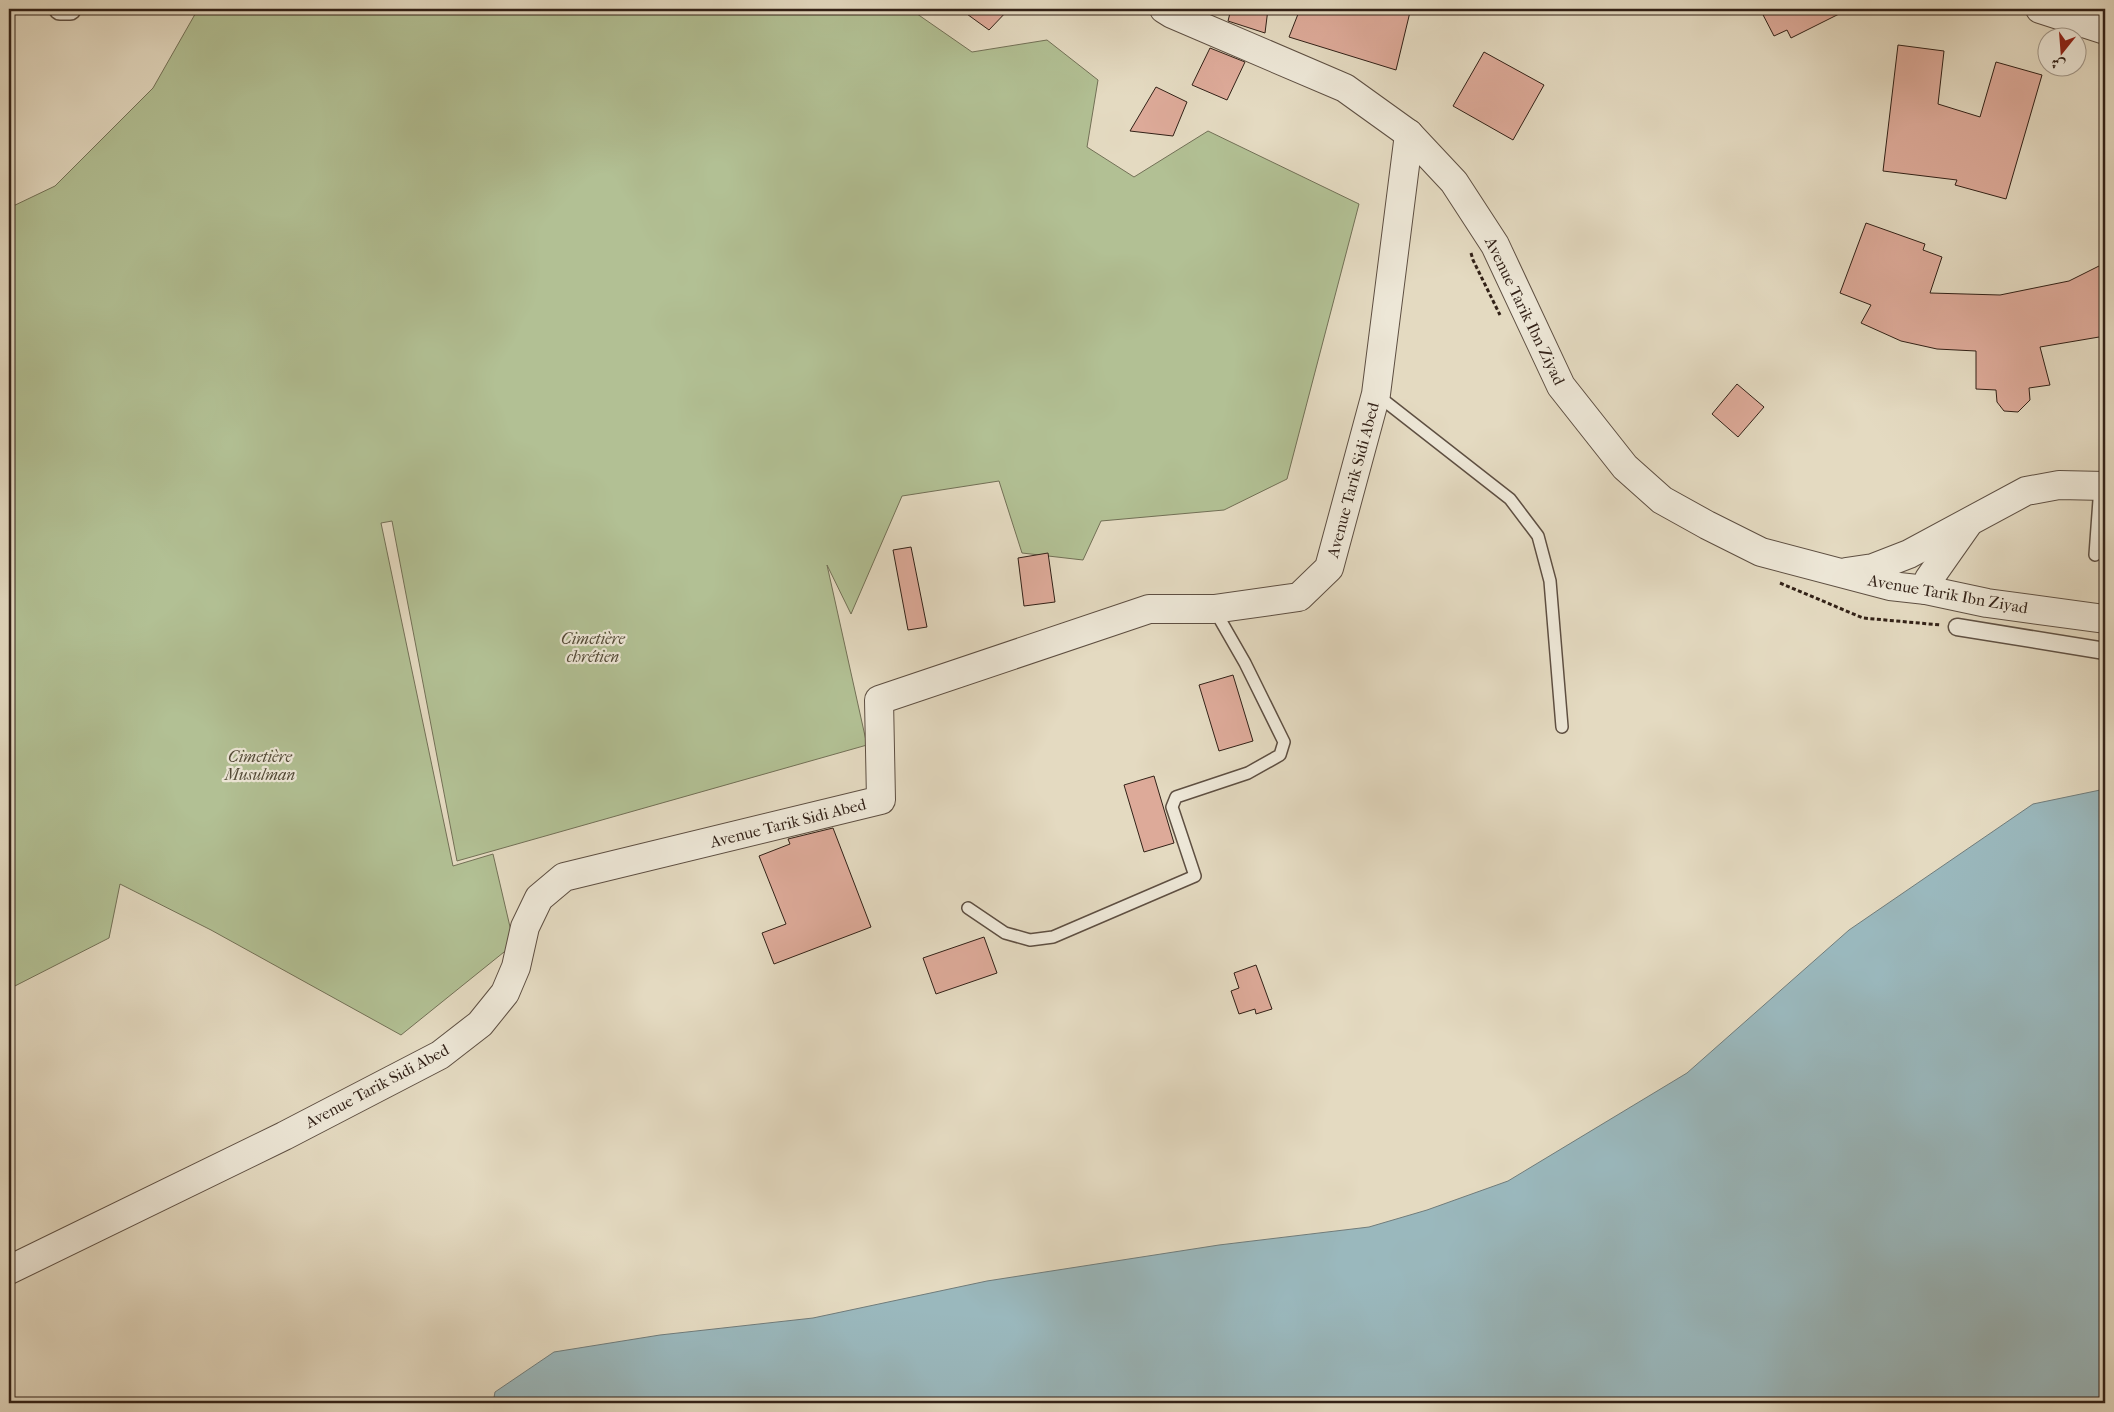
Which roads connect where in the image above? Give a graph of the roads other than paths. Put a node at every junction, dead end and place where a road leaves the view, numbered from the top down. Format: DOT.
graph roads {
  1 [pos="60,9"];
  2 [pos="70,9"];
  3 [pos="1164,9"];
  4 [pos="2040,9"];
  5 [pos="2105,30"];
  6 [pos="1408,134"];
  7 [pos="1376,394"];
  8 [pos="2103,486"];
  9 [pos="1968,524"];
  10 [pos="1909,554"];
  11 [pos="2094,556"];
  12 [pos="1944,559"];
  13 [pos="1841,573"];
  14 [pos="1890,586"];
  15 [pos="1926,590"];
  16 [pos="1987,603"];
  17 [pos="1214,609"];
  18 [pos="2105,618"];
  19 [pos="1957,627"];
  20 [pos="2105,651"];
  21 [pos="1562,727"];
  22 [pos="968,908"];
  23 [pos="9,1270"];
  1 -- 2 [label="street"];
  3 -- 6 [label="street, Avenue Tarik Ibn Ziyad"];
  4 -- 5 [label="street"];
  6 -- 7 [label="street, Avenue Tarik Sidi Abed"];
  6 -- 13 [label="street, Avenue Tarik Ibn Ziyad"];
  7 -- 17 [label="street, Avenue Tarik Sidi Abed"];
  7 -- 21 [label="lane"];
  8 -- 9 [label="street"];
  8 -- 11 [label="lane"];
  9 -- 10 [label="street"];
  9 -- 12 [label="street"];
  10 -- 13 [label="street"];
  10 -- 14 [label="street"];
  12 -- 15 [label="street"];
  12 -- 16 [label="street"];
  13 -- 14 [label="street, Avenue Tarik Ibn Ziyad"];
  14 -- 15 [label="street, Avenue Tarik Ibn Ziyad"];
  15 -- 16 [label="street, Avenue Tarik Ibn Ziyad"];
  16 -- 18 [label="street, Avenue Tarik Ibn Ziyad"];
  17 -- 22 [label="lane"];
  17 -- 23 [label="street, Avenue Tarik Sidi Abed"];
  19 -- 20 [label="street"];
}
